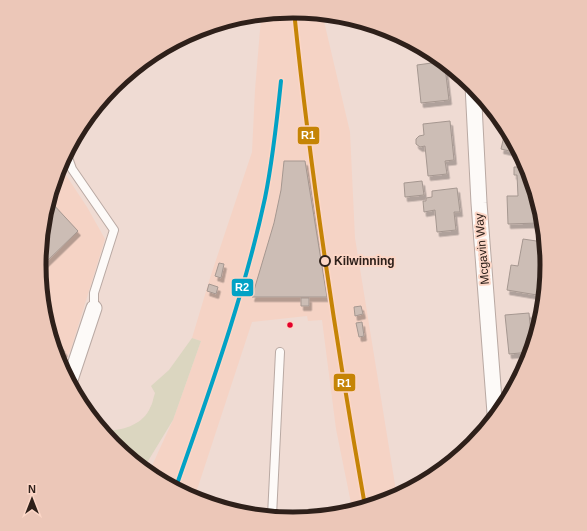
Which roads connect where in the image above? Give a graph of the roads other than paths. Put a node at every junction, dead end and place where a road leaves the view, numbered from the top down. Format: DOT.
graph roads {
  1 [pos="473,95"];
  2 [pos="69,162"];
  3 [pos="94,308"];
  4 [pos="280,352"];
  5 [pos="72,375"];
  6 [pos="495,409"];
  7 [pos="272,512"];
  1 -- 6 [label="street, Mcgavin Way"];
  2 -- 3 [label="lane"];
  3 -- 5 [label="street"];
  4 -- 7 [label="lane"];
}
